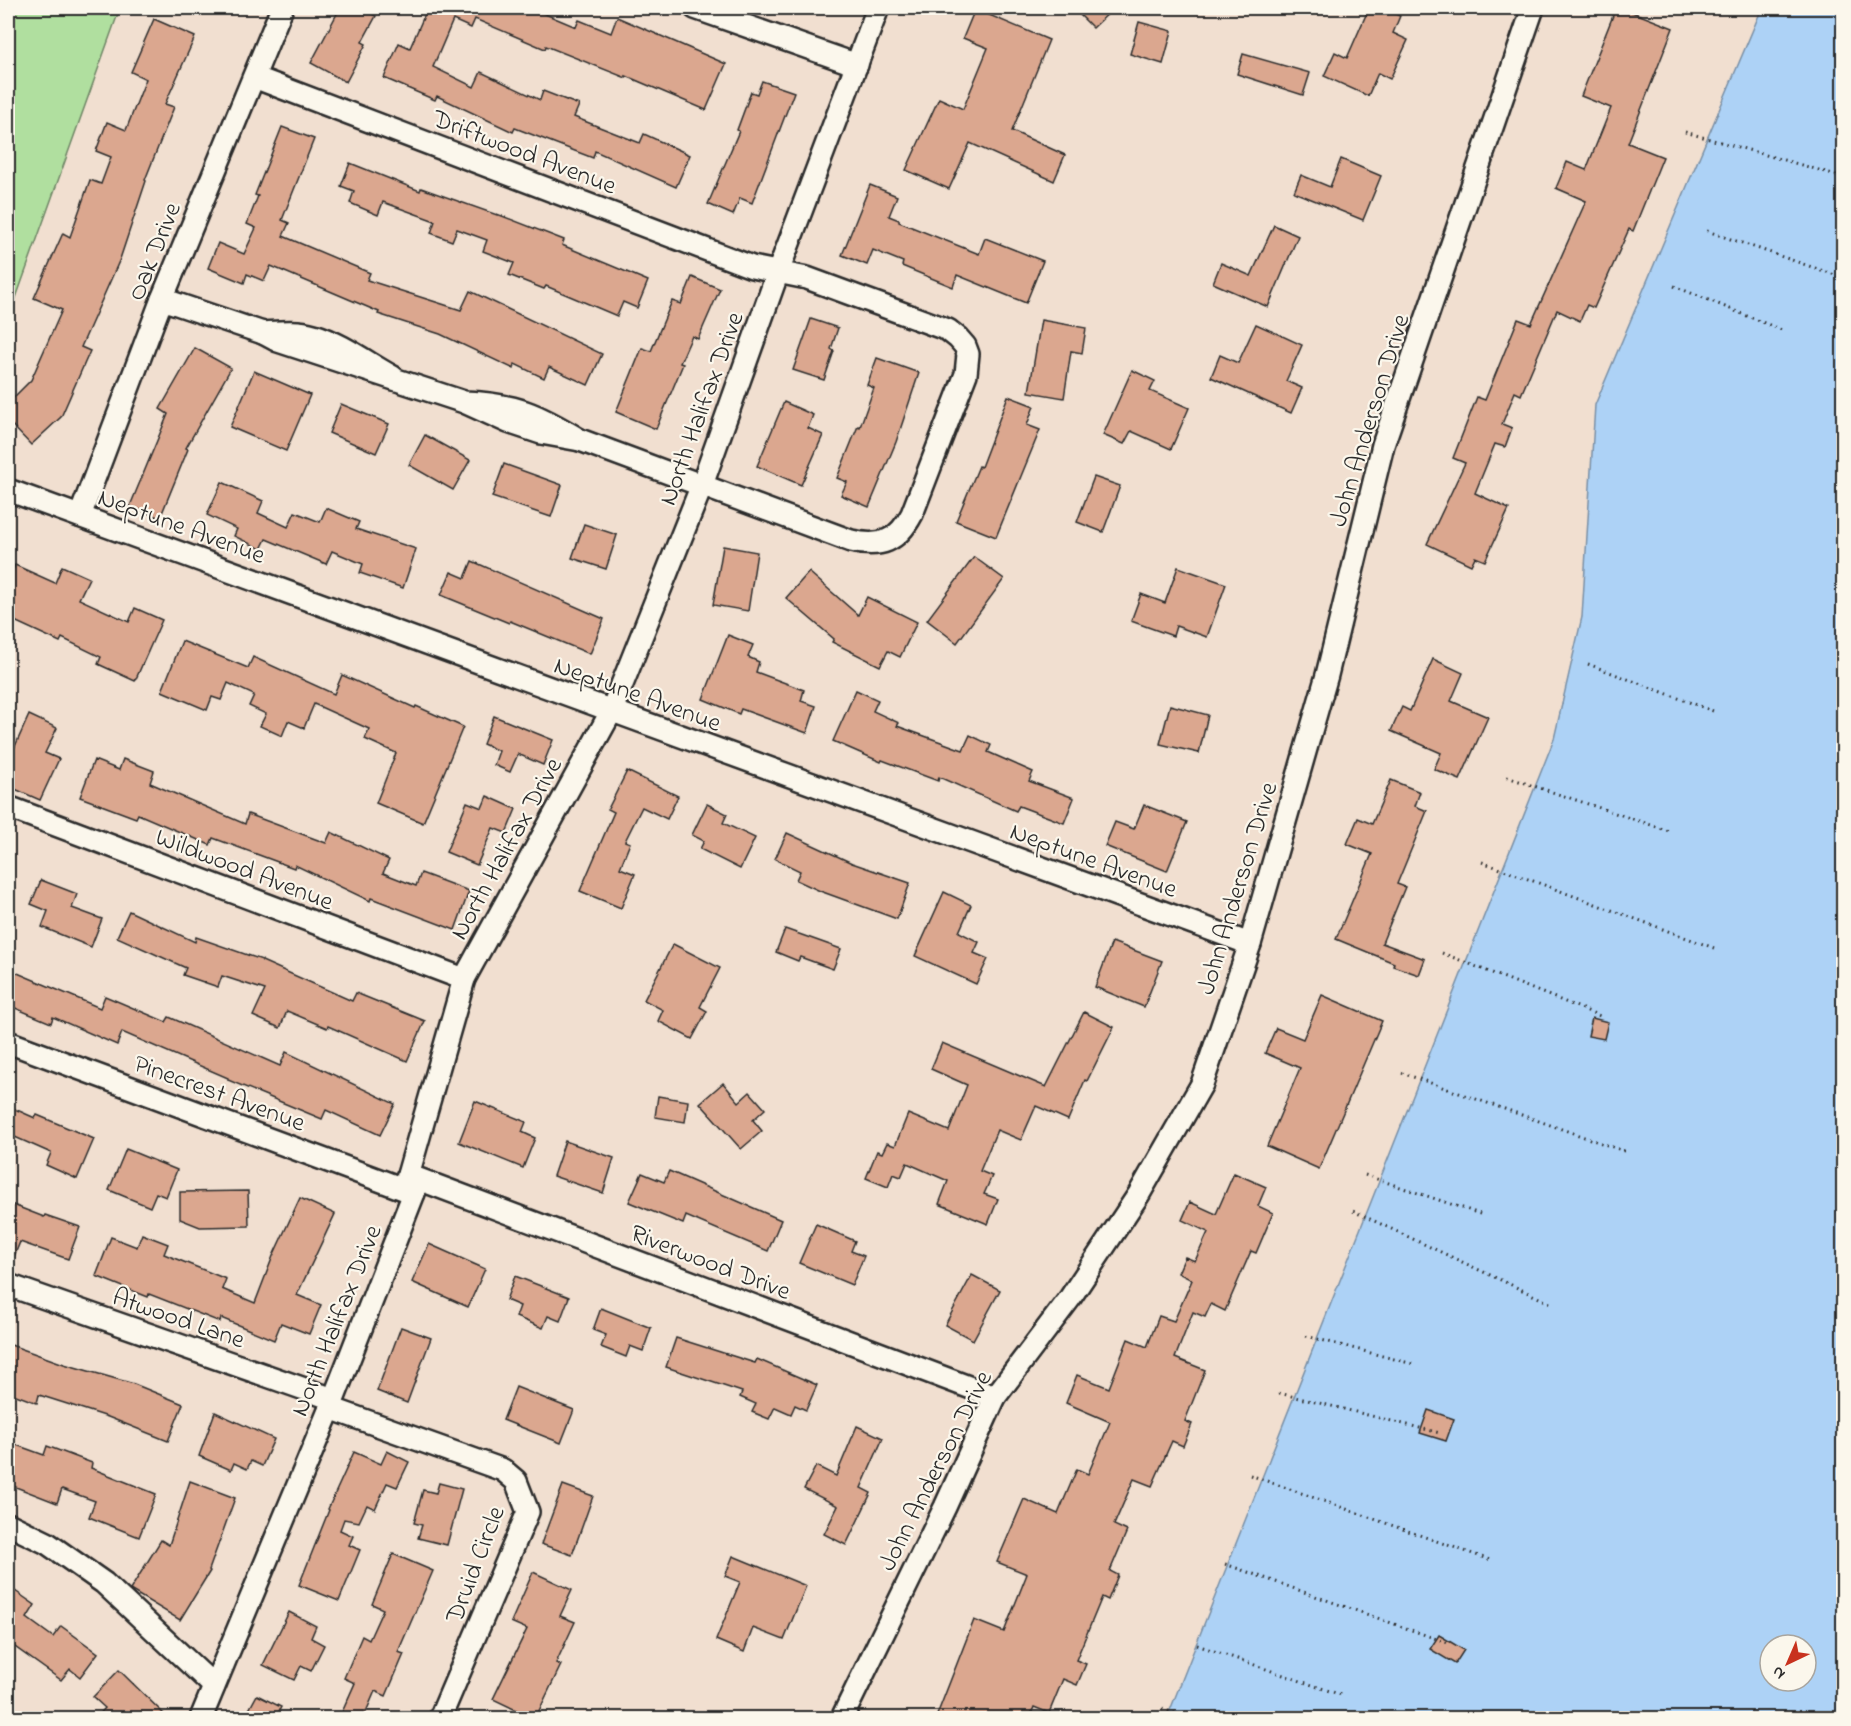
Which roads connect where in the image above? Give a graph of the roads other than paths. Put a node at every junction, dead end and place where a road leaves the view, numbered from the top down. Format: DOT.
graph roads {
  1 [pos="282,8"];
  2 [pos="695,8"];
  3 [pos="878,8"];
  4 [pos="1533,8"];
  5 [pos="857,66"];
  6 [pos="254,77"];
  7 [pos="778,272"];
  8 [pos="162,299"];
  9 [pos="702,485"];
  10 [pos="8,490"];
  11 [pos="80,516"];
  12 [pos="611,712"];
  13 [pos="8,807"];
  14 [pos="1250,945"];
  15 [pos="465,979"];
  16 [pos="8,1042"];
  17 [pos="411,1184"];
  18 [pos="8,1285"];
  19 [pos="995,1397"];
  20 [pos="331,1404"];
  21 [pos="8,1524"];
  22 [pos="214,1686"];
  23 [pos="201,1719"];
  24 [pos="440,1719"];
  25 [pos="842,1719"];
  1 -- 6 [label="street, Oak Drive"];
  2 -- 5 [label="street"];
  3 -- 5 [label="street, North Halifax Drive"];
  4 -- 14 [label="street, John Anderson Drive"];
  5 -- 7 [label="street, North Halifax Drive"];
  6 -- 7 [label="street, Driftwood Avenue"];
  6 -- 8 [label="street, Oak Drive"];
  7 -- 9 [label="street, North Halifax Drive"];
  7 -- 9 [label="street, Driftwood Avenue"];
  8 -- 9 [label="street, Driftwood Avenue"];
  8 -- 11 [label="street, Oak Drive"];
  9 -- 12 [label="street, North Halifax Drive"];
  10 -- 11 [label="street, Neptune Avenue"];
  11 -- 12 [label="street, Neptune Avenue"];
  12 -- 14 [label="street, Neptune Avenue"];
  12 -- 15 [label="street, North Halifax Drive"];
  13 -- 15 [label="street, Wildwood Avenue"];
  14 -- 19 [label="street, John Anderson Drive"];
  15 -- 17 [label="street, North Halifax Drive"];
  16 -- 17 [label="street, Pinecrest Avenue"];
  17 -- 19 [label="street, Riverwood Drive"];
  17 -- 20 [label="street, North Halifax Drive"];
  18 -- 20 [label="street, Atwood Lane"];
  19 -- 25 [label="street, John Anderson Drive"];
  20 -- 22 [label="street, North Halifax Drive"];
  20 -- 24 [label="street, Druid Circle"];
  21 -- 22 [label="street"];
  22 -- 23 [label="street, North Halifax Drive"];
}
